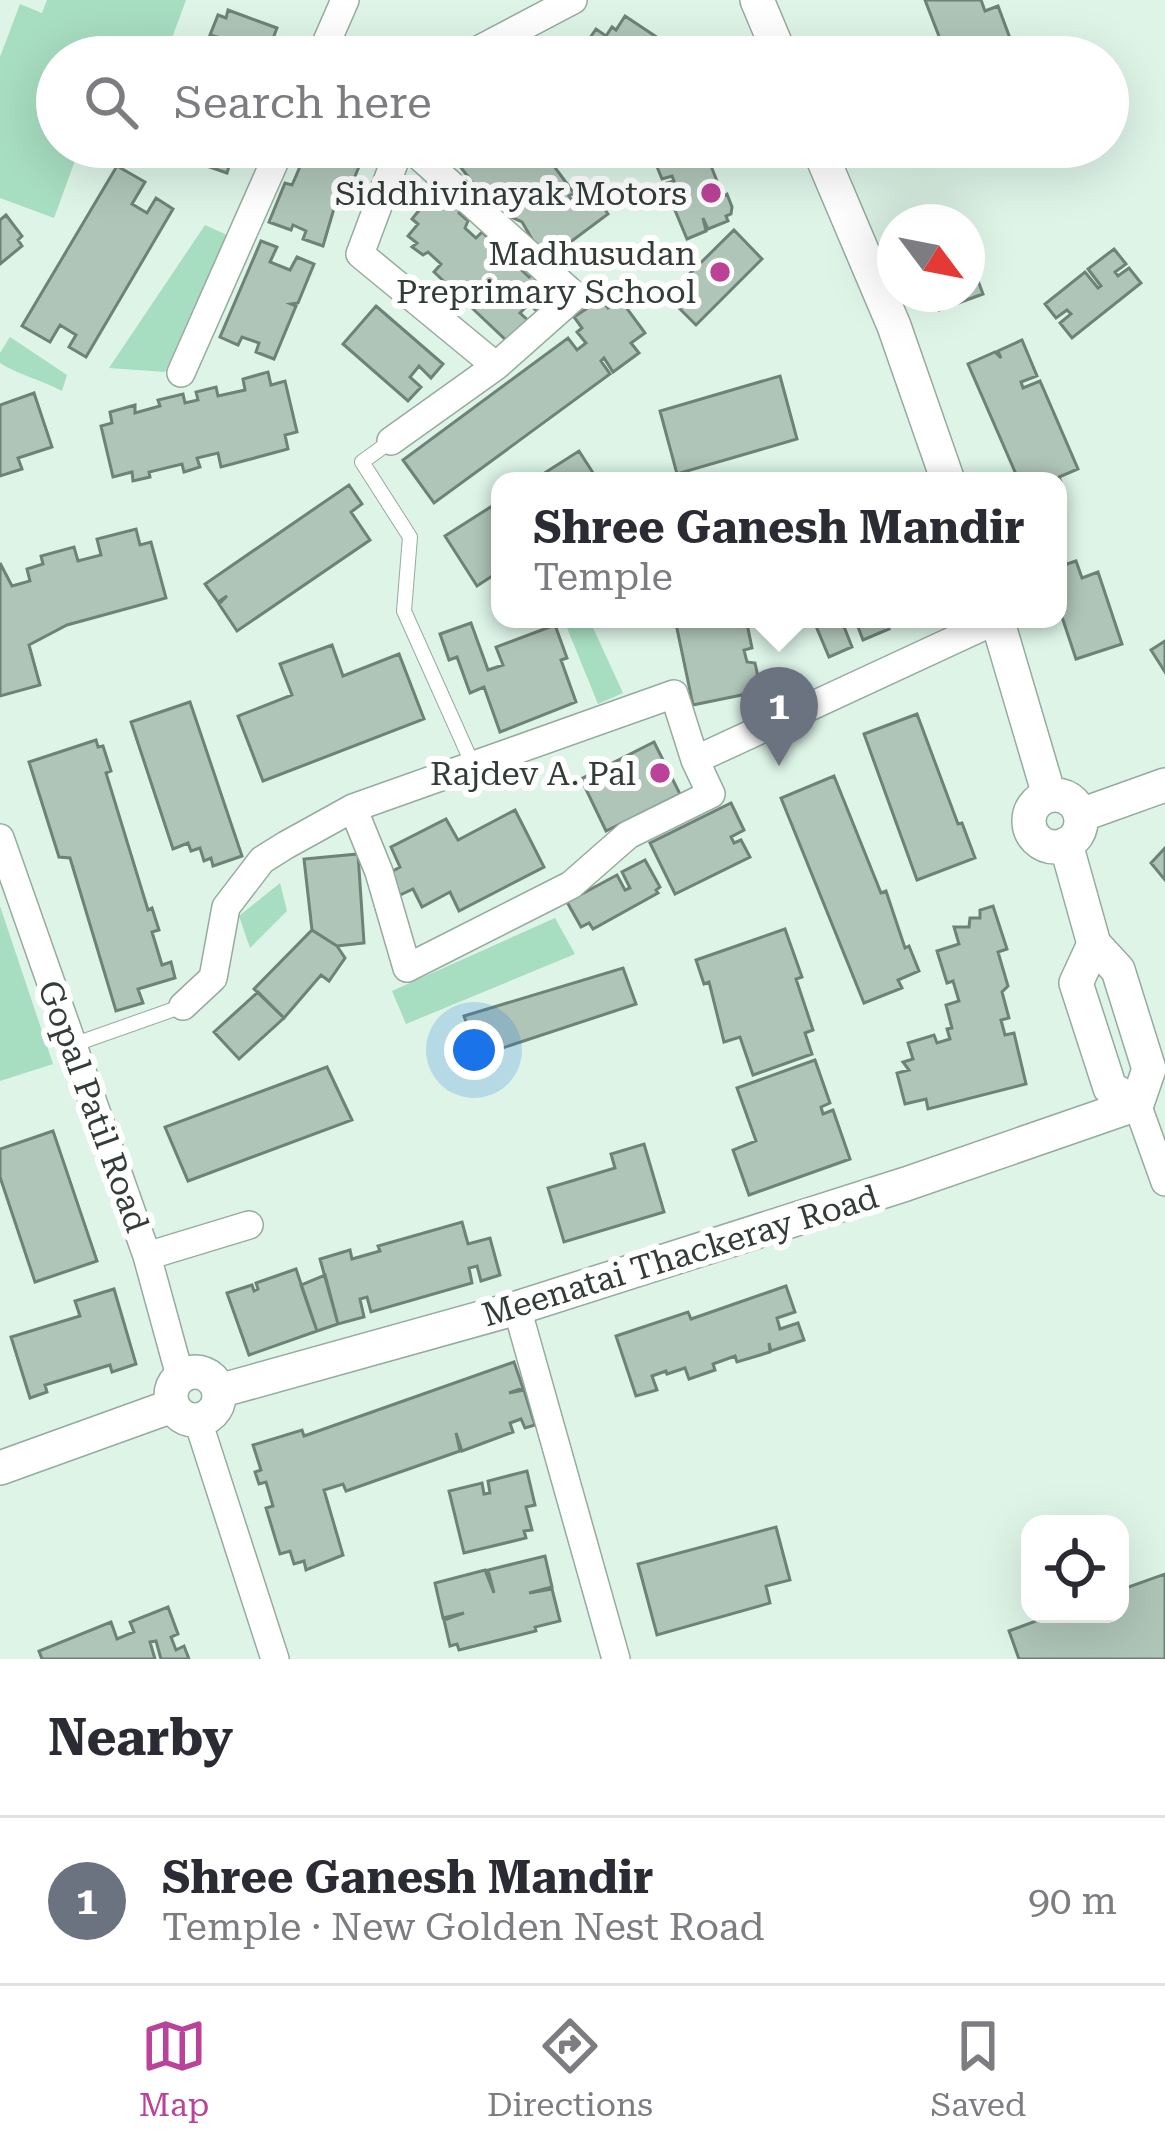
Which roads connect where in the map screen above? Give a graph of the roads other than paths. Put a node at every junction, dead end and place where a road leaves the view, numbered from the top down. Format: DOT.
graph roads {
  1 [pos="345,0"];
  2 [pos="573,0"];
  3 [pos="757,0"];
  4 [pos="329,36"];
  5 [pos="505,36"];
  6 [pos="772,36"];
  7 [pos="272,168"];
  8 [pos="392,168"];
  9 [pos="433,168"];
  10 [pos="827,168"];
  11 [pos="496,366"];
  12 [pos="181,373"];
  13 [pos="391,441"];
  14 [pos="945,472"];
  15 [pos="978,628"];
  16 [pos="1000,628"];
  17 [pos="695,760"];
  18 [pos="473,765"];
  19 [pos="1165,784"];
  20 [pos="1049,796"];
  21 [pos="353,808"];
  22 [pos="1073,830"];
  23 [pos="0,838"];
  24 [pos="183,1006"];
  25 [pos="70,1046"];
  26 [pos="1137,1104"];
  27 [pos="1165,1182"];
  28 [pos="249,1225"];
  29 [pos="147,1256"];
  30 [pos="517,1308"];
  31 [pos="184,1401"];
  32 [pos="0,1468"];
  33 [pos="275,1659"];
  34 [pos="616,1659"];
  1 -- 4 [label="street"];
  2 -- 5 [label="street"];
  3 -- 6 [label="street"];
  7 -- 12 [label="street"];
  8 -- 11 [label="street"];
  9 -- 11 [label="street"];
  10 -- 14 [label="street"];
  11 -- 13 [label="street"];
  13 -- 18 [label="lane"];
  15 -- 17 [label="street"];
  16 -- 20 [label="street"];
  17 -- 18 [label="street"];
  17 -- 21 [label="street"];
  18 -- 21 [label="street"];
  19 -- 22 [label="street"];
  20 -- 22 [label="street"];
  20 -- 22 [label="street"];
  21 -- 24 [label="street"];
  22 -- 26 [label="street"];
  23 -- 25 [label="street, Gopal Patil Road"];
  24 -- 25 [label="lane"];
  25 -- 29 [label="street, Gopal Patil Road"];
  26 -- 27 [label="street"];
  26 -- 30 [label="street, Meenatai Thackeray Road"];
  28 -- 29 [label="street"];
  29 -- 31 [label="street, Gopal Patil Road"];
  30 -- 31 [label="street, Meenatai Thackeray Road"];
  30 -- 34 [label="street"];
  31 -- 32 [label="street"];
  31 -- 33 [label="street, Gopal Patil Road"];
}
